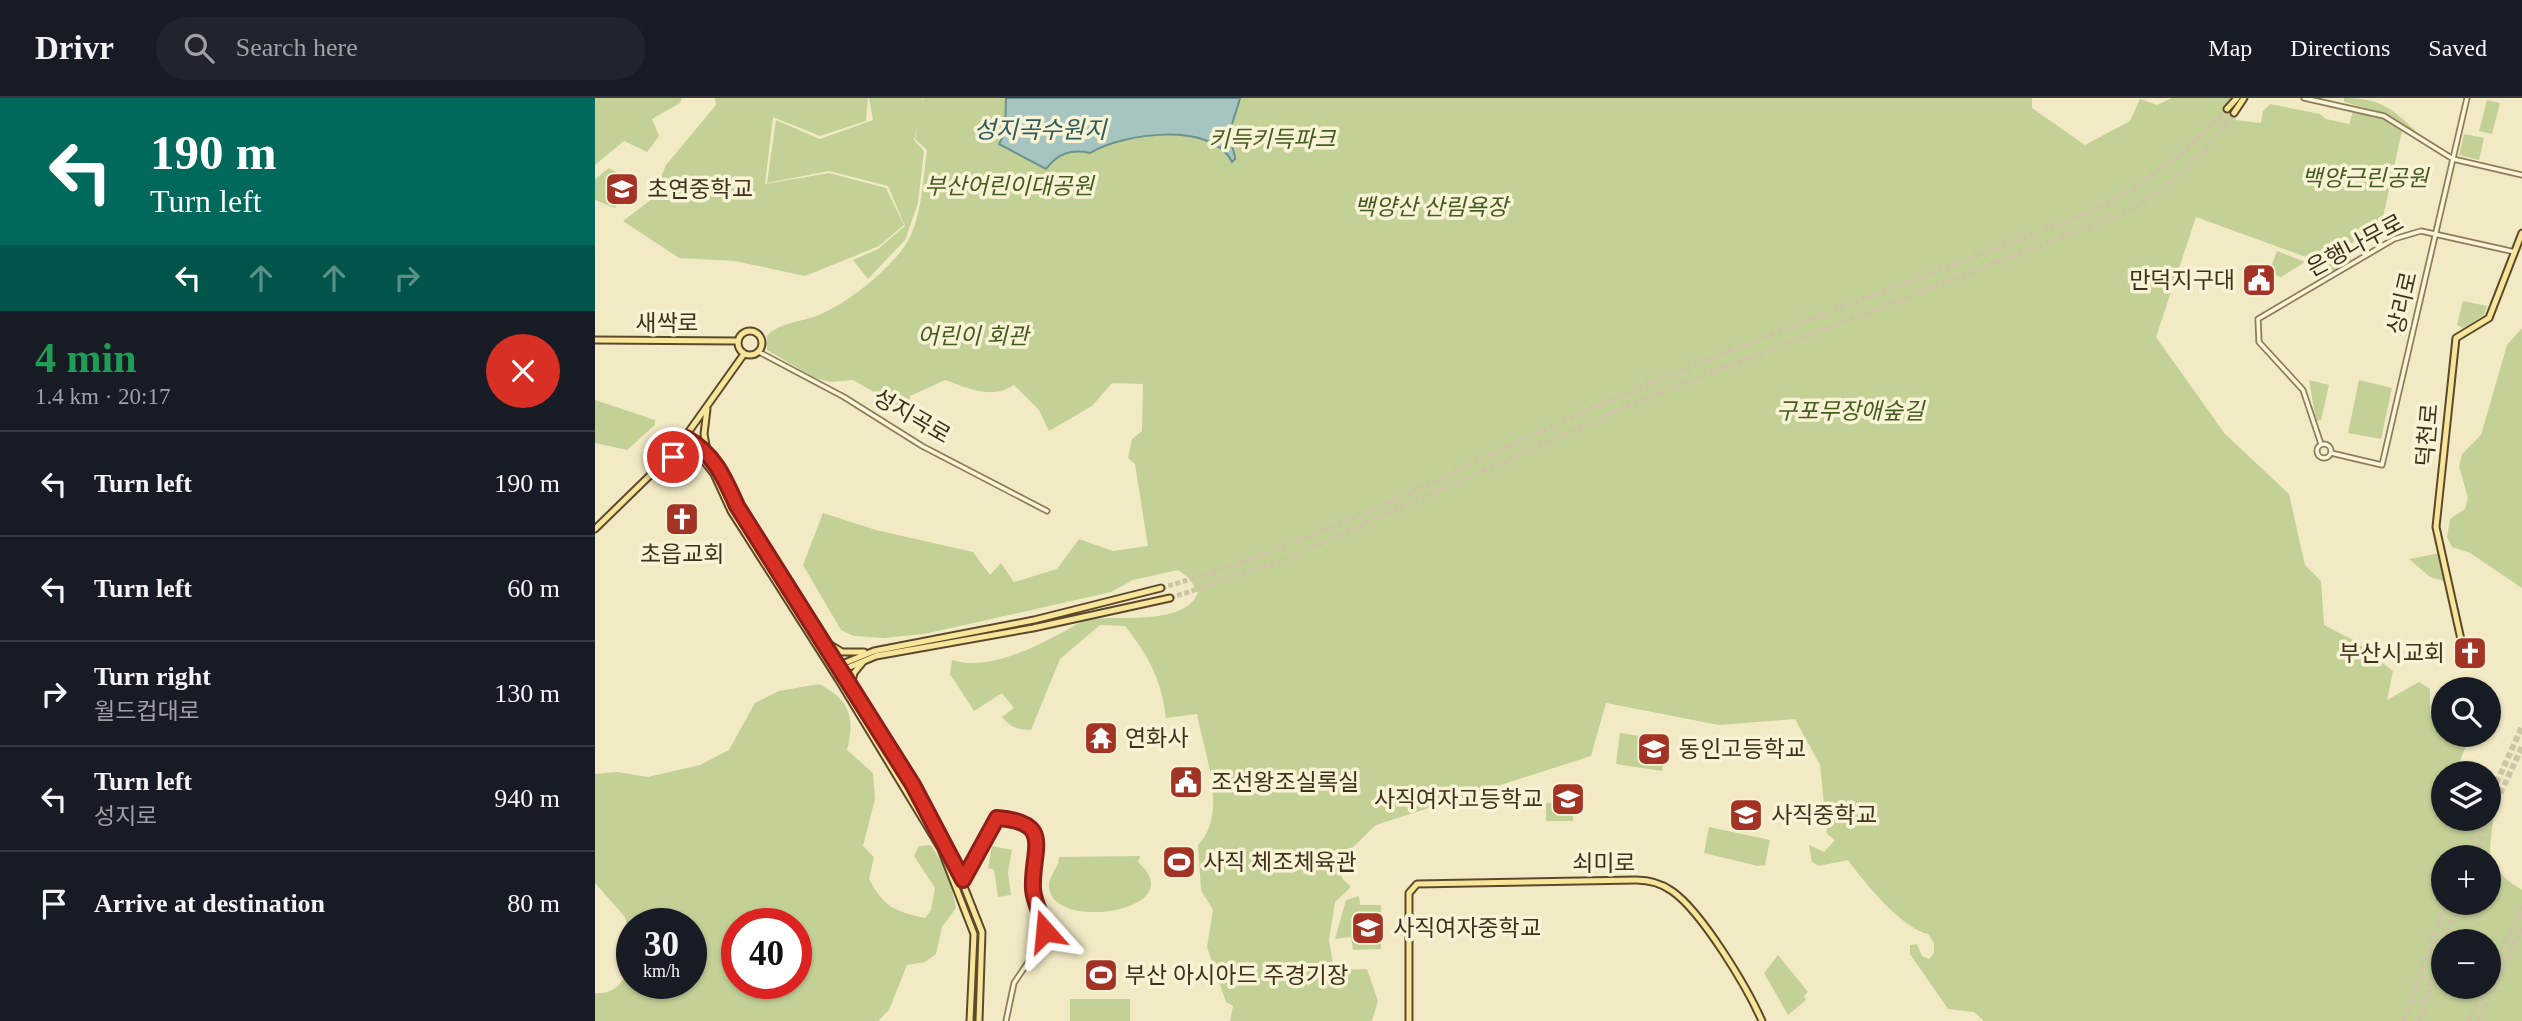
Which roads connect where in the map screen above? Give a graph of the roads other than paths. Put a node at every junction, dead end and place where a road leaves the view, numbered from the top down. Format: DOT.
graph roads {
  1 [pos="2304,98"];
  2 [pos="2467,98"];
  3 [pos="2240,100"];
  4 [pos="2227,109"];
  5 [pos="2234,113"];
  6 [pos="2453,159"];
  7 [pos="2522,175"];
  8 [pos="2436,233"];
  9 [pos="2522,233"];
  10 [pos="2515,252"];
  11 [pos="2522,257"];
  12 [pos="595,340"];
  13 [pos="738,341"];
  14 [pos="759,352"];
  15 [pos="744,354"];
  16 [pos="708,407"];
  17 [pos="686,438"];
  18 [pos="2321,444"];
  19 [pos="2331,453"];
  20 [pos="698,454"];
  21 [pos="710,457"];
  22 [pos="664,463"];
  23 [pos="1047,511"];
  24 [pos="595,529"];
  25 [pos="1161,588"];
  26 [pos="1170,598"];
  27 [pos="820,638"];
  28 [pos="874,651"];
  29 [pos="865,660"];
  30 [pos="2466,662"];
  31 [pos="836,670"];
  32 [pos="851,686"];
  33 [pos="963,880"];
  34 [pos="956,885"];
  35 [pos="970,1021"];
  36 [pos="979,1021"];
  37 [pos="1006,1021"];
  38 [pos="1409,1021"];
  39 [pos="1762,1021"];
  1 -- 6 [label="street"];
  2 -- 6 [label="street, 상리로"];
  3 -- 4 [label="main road"];
  3 -- 5 [label="main road"];
  6 -- 7 [label="street"];
  6 -- 8 [label="street, 상리로"];
  8 -- 10 [label="street, 은행나무로"];
  8 -- 18 [label="street, 은행나무로"];
  8 -- 19 [label="street, 상리로"];
  9 -- 10 [label="main road, 덕천로"];
  10 -- 11 [label="main road"];
  10 -- 30 [label="main road, 덕천로"];
  12 -- 13 [label="main road, 새싹로"];
  13 -- 14 [label="main road"];
  13 -- 15 [label="main road"];
  14 -- 15 [label="main road"];
  14 -- 23 [label="street, 성지곡로"];
  15 -- 16 [label="main road"];
  16 -- 17 [label="main road"];
  16 -- 21 [label="main road"];
  17 -- 20 [label="main road"];
  17 -- 21 [label="main road"];
  17 -- 22 [label="main road"];
  18 -- 19 [label="street"];
  18 -- 19 [label="street"];
  20 -- 22 [label="main road"];
  20 -- 31 [label="main road"];
  21 -- 27 [label="main road"];
  22 -- 24 [label="main road"];
  25 -- 28 [label="main road"];
  26 -- 29 [label="main road"];
  27 -- 28 [label="main road"];
  27 -- 31 [label="main road"];
  28 -- 31 [label="main road"];
  29 -- 31 [label="main road"];
  29 -- 32 [label="main road"];
  31 -- 32 [label="main road"];
  31 -- 34 [label="main road"];
  32 -- 33 [label="main road"];
  33 -- 34 [label="street"];
  33 -- 36 [label="main road"];
  33 -- 37 [label="street"];
  34 -- 35 [label="main road"];
  38 -- 39 [label="main road, 쇠미로"];
}
